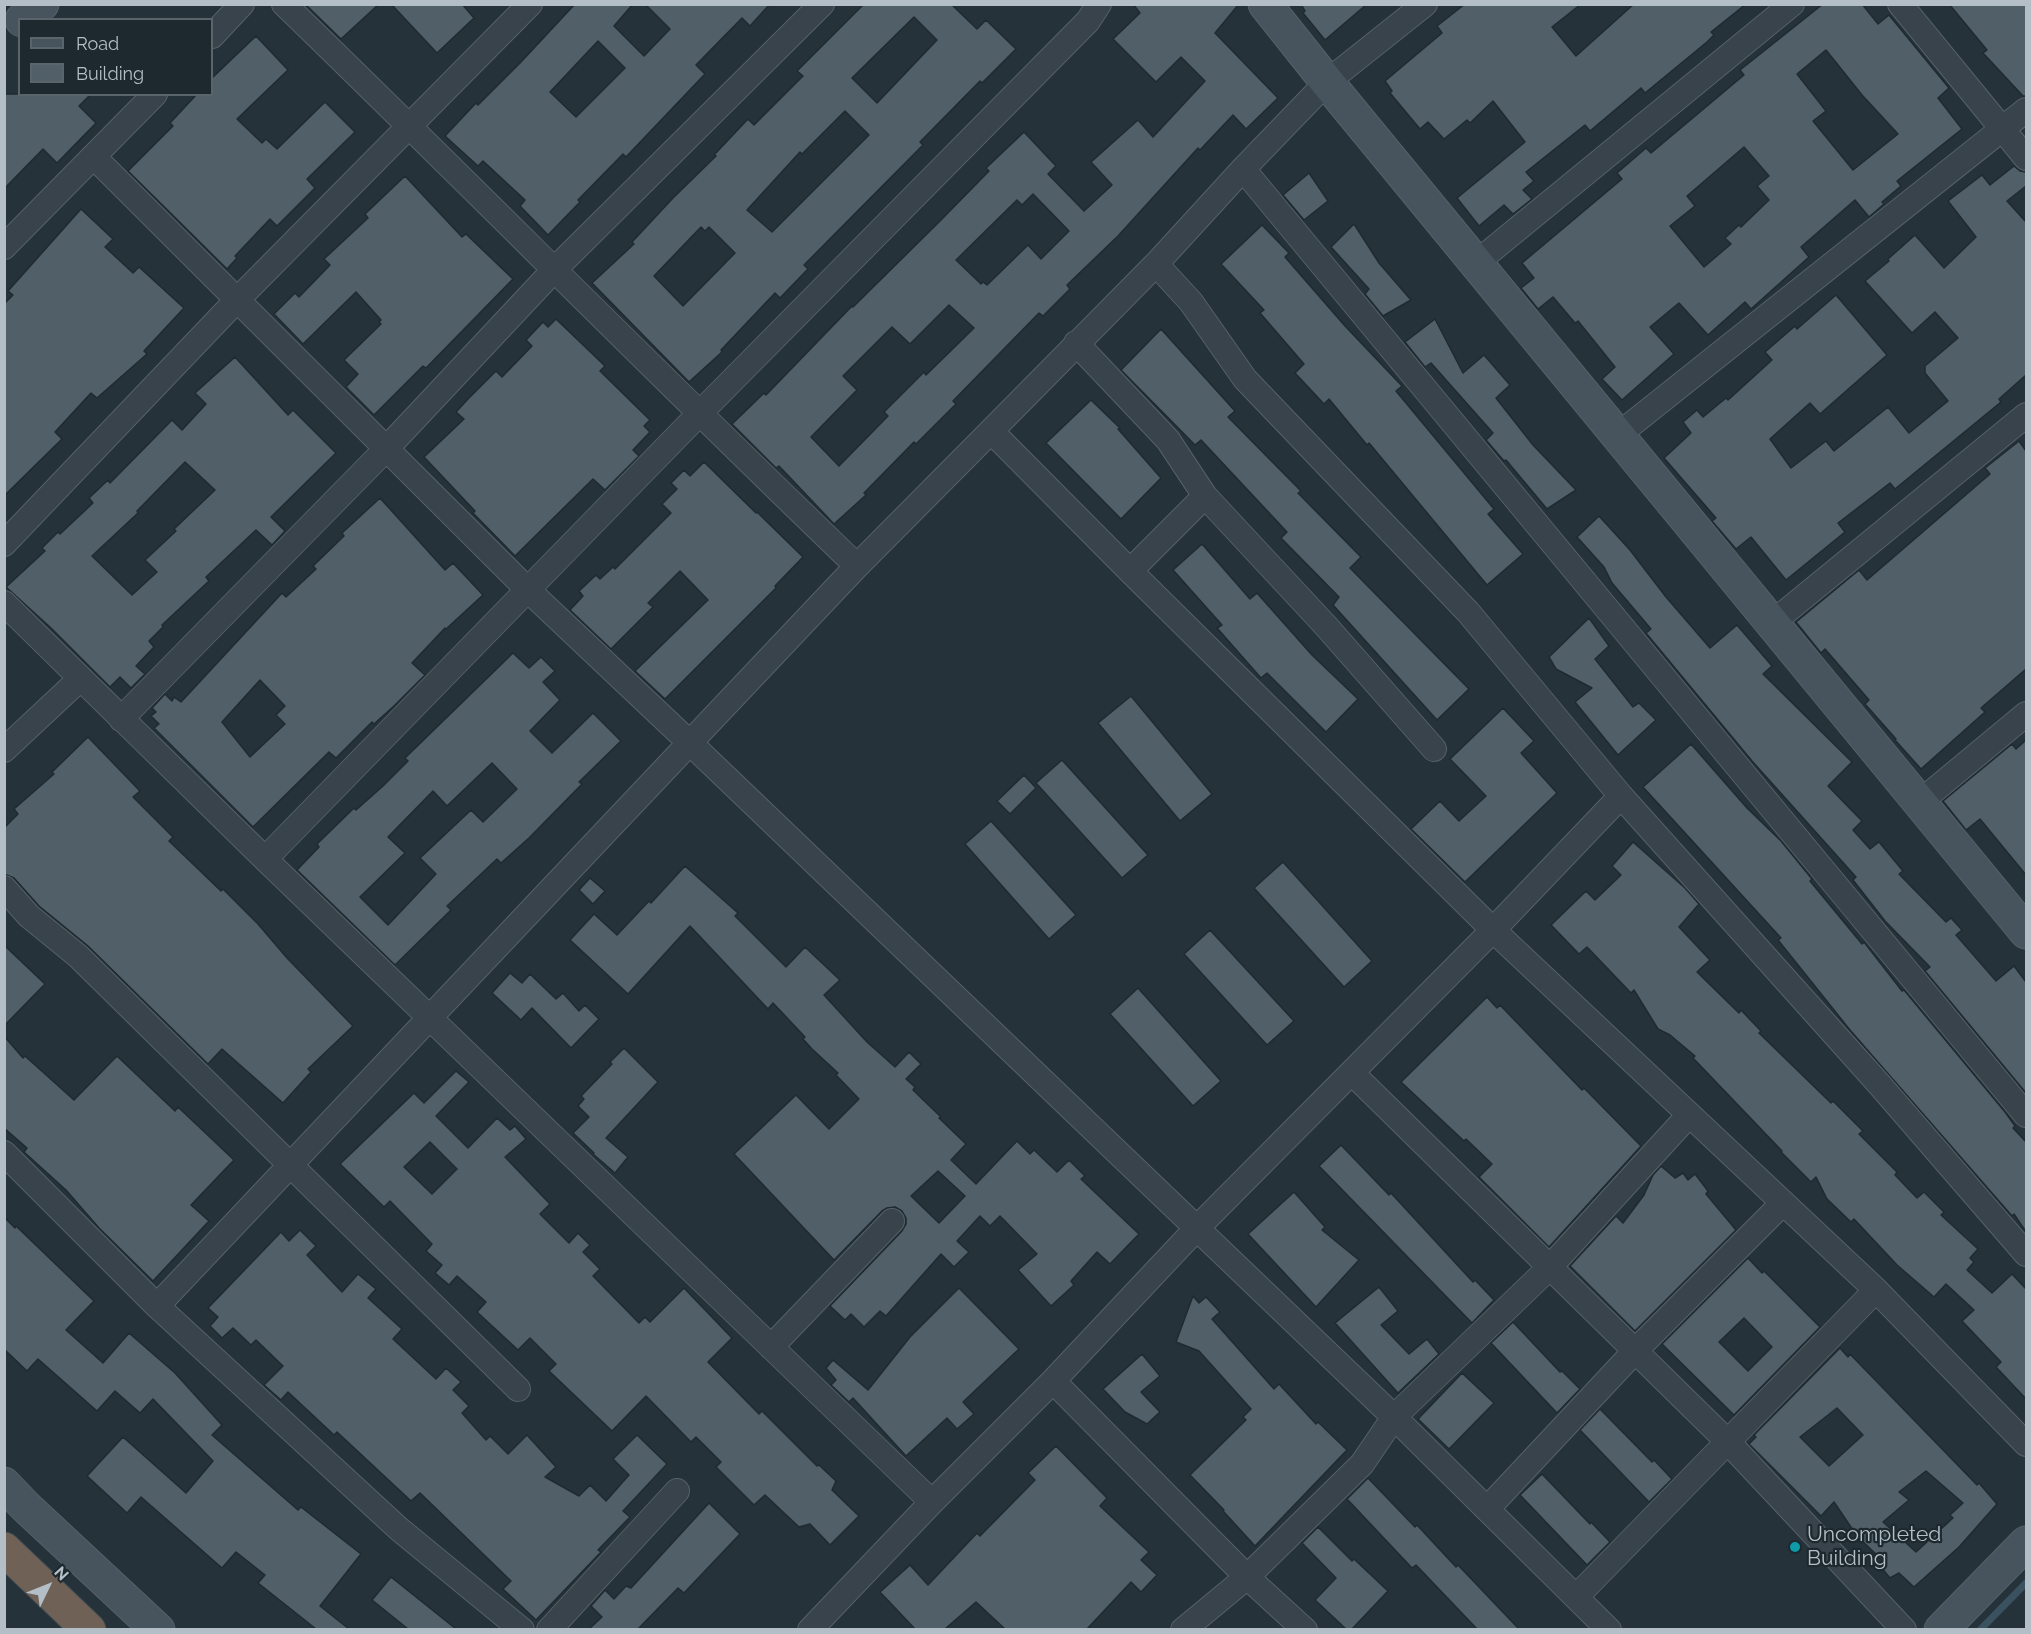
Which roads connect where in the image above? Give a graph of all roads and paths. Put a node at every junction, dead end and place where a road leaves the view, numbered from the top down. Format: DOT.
graph roads {
  1 [pos="42,4"];
  2 [pos="242,4"];
  3 [pos="284,4"];
  4 [pos="530,4"];
  5 [pos="822,4"];
  6 [pos="1099,4"];
  7 [pos="1265,4"];
  8 [pos="1425,4"];
  9 [pos="1792,4"];
  10 [pos="1900,4"];
  11 [pos="25,18"];
  12 [pos="18,23"];
  13 [pos="4,33"];
  14 [pos="213,35"];
  15 [pos="1327,82"];
  16 [pos="152,96"];
  17 [pos="2026,110"];
  18 [pos="410,126"];
  19 [pos="2002,130"];
  20 [pos="94,157"];
  21 [pos="2026,158"];
  22 [pos="1243,169"];
  23 [pos="4,247"];
  24 [pos="1476,263"];
  25 [pos="1156,264"];
  26 [pos="554,270"];
  27 [pos="237,300"];
  28 [pos="1076,343"];
  29 [pos="699,414"];
  30 [pos="2026,415"];
  31 [pos="991,431"];
  32 [pos="1618,435"];
  33 [pos="387,448"];
  34 [pos="1205,496"];
  35 [pos="4,544"];
  36 [pos="857,566"];
  37 [pos="1130,571"];
  38 [pos="528,590"];
  39 [pos="4,603"];
  40 [pos="1772,623"];
  41 [pos="80,679"];
  42 [pos="2026,714"];
  43 [pos="121,719"];
  44 [pos="690,743"];
  45 [pos="1434,749"];
  46 [pos="4,750"];
  47 [pos="1621,796"];
  48 [pos="1920,802"];
  49 [pos="265,859"];
  50 [pos="4,888"];
  51 [pos="1493,930"];
  52 [pos="2026,932"];
  53 [pos="429,1017"];
  54 [pos="1352,1073"];
  55 [pos="1689,1115"];
  56 [pos="2026,1116"];
  57 [pos="4,1153"];
  58 [pos="291,1165"];
  59 [pos="1783,1203"];
  60 [pos="892,1221"];
  61 [pos="1197,1228"];
  62 [pos="2026,1254"];
  63 [pos="1550,1267"];
  64 [pos="1876,1290"];
  65 [pos="157,1306"];
  66 [pos="771,1347"];
  67 [pos="1635,1351"];
  68 [pos="1053,1381"];
  69 [pos="518,1389"];
  70 [pos="1394,1418"];
  71 [pos="1728,1442"];
  72 [pos="2026,1444"];
  73 [pos="4,1484"];
  74 [pos="677,1491"];
  75 [pos="932,1503"];
  76 [pos="1488,1508"];
  77 [pos="2026,1543"];
  78 [pos="4,1549"];
  79 [pos="1247,1577"];
  80 [pos="1577,1596"];
  81 [pos="89,1629"];
  82 [pos="158,1629"];
  83 [pos="522,1629"];
  84 [pos="549,1629"];
  85 [pos="810,1629"];
  86 [pos="1183,1629"];
  87 [pos="1305,1629"];
  88 [pos="1610,1629"];
  89 [pos="1904,1629"];
  90 [pos="1941,1629"];
  1 -- 11 [label="street"];
  2 -- 14 [label="street"];
  3 -- 18 [label="street"];
  4 -- 18 [label="street"];
  5 -- 26 [label="street"];
  6 -- 29 [label="street"];
  7 -- 15 [label="street"];
  8 -- 15 [label="street"];
  9 -- 24 [label="street"];
  10 -- 19 [label="street"];
  12 -- 13 [label="street"];
  15 -- 22 [label="street"];
  15 -- 24 [label="street"];
  16 -- 20 [label="street"];
  17 -- 19 [label="street"];
  18 -- 26 [label="street"];
  18 -- 27 [label="street"];
  19 -- 21 [label="street"];
  19 -- 32 [label="street"];
  20 -- 23 [label="street"];
  20 -- 27 [label="street"];
  22 -- 25 [label="street"];
  22 -- 56 [label="street"];
  24 -- 32 [label="street"];
  25 -- 28 [label="street"];
  25 -- 47 [label="street"];
  26 -- 29 [label="street"];
  26 -- 33 [label="street"];
  27 -- 33 [label="street"];
  27 -- 35 [label="street"];
  28 -- 31 [label="street"];
  28 -- 34 [label="street"];
  29 -- 36 [label="street"];
  29 -- 38 [label="street"];
  30 -- 40 [label="street"];
  31 -- 36 [label="street"];
  31 -- 37 [label="street"];
  32 -- 40 [label="street"];
  33 -- 38 [label="street"];
  33 -- 43 [label="street"];
  34 -- 37 [label="street"];
  34 -- 45 [label="street"];
  36 -- 44 [label="street"];
  37 -- 51 [label="street"];
  38 -- 44 [label="street"];
  38 -- 49 [label="street"];
  39 -- 41 [label="street"];
  40 -- 48 [label="street"];
  41 -- 43 [label="street"];
  41 -- 46 [label="street"];
  42 -- 48 [label="street"];
  43 -- 49 [label="street"];
  44 -- 53 [label="street"];
  44 -- 61 [label="street"];
  47 -- 51 [label="street"];
  47 -- 62 [label="street"];
  48 -- 52 [label="street"];
  49 -- 53 [label="street"];
  50 -- 58 [label="street"];
  51 -- 54 [label="street"];
  51 -- 55 [label="street"];
  53 -- 58 [label="street"];
  53 -- 66 [label="street"];
  54 -- 61 [label="street"];
  54 -- 63 [label="street"];
  55 -- 59 [label="street"];
  55 -- 63 [label="street"];
  57 -- 65 [label="street"];
  58 -- 65 [label="street"];
  58 -- 69 [label="street"];
  59 -- 64 [label="street"];
  59 -- 67 [label="street"];
  60 -- 66 [label="street"];
  61 -- 68 [label="street"];
  61 -- 70 [label="street"];
  63 -- 67 [label="street"];
  63 -- 70 [label="street"];
  64 -- 71 [label="street"];
  64 -- 72 [label="street"];
  65 -- 83 [label="street"];
  66 -- 75 [label="street"];
  67 -- 71 [label="street"];
  67 -- 76 [label="street"];
  68 -- 75 [label="street"];
  68 -- 79 [label="street"];
  70 -- 76 [label="street"];
  70 -- 79 [label="street"];
  71 -- 80 [label="street"];
  71 -- 89 [label="street"];
  73 -- 82 [label="street"];
  74 -- 84 [label="street"];
  75 -- 85 [label="street"];
  76 -- 80 [label="street"];
  77 -- 90 [label="street"];
  78 -- 81 [label="highway"];
  79 -- 86 [label="street"];
  79 -- 87 [label="street"];
  80 -- 88 [label="street"];
}
